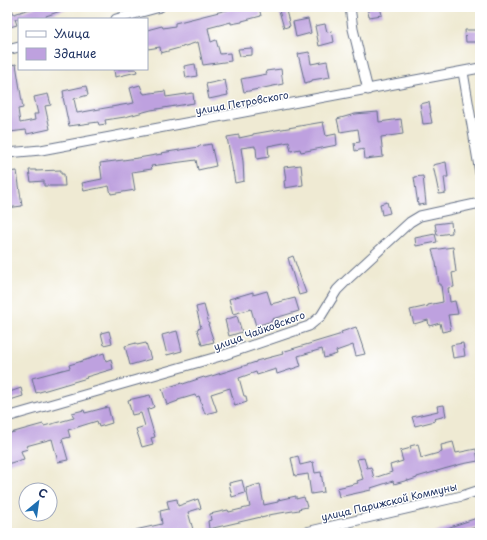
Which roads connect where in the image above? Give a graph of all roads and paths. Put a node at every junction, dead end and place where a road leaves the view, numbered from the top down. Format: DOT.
graph roads {
  1 [pos="160,7"];
  2 [pos="350,7"];
  3 [pos="120,18"];
  4 [pos="18,47"];
  5 [pos="7,50"];
  6 [pos="480,68"];
  7 [pos="463,72"];
  8 [pos="368,90"];
  9 [pos="7,153"];
  10 [pos="480,173"];
  11 [pos="480,203"];
  12 [pos="7,417"];
  13 [pos="480,490"];
  14 [pos="302,533"];
  1 -- 3 [label="street"];
  2 -- 8 [label="street"];
  4 -- 5 [label="street"];
  6 -- 7 [label="street, улица Петровского"];
  7 -- 8 [label="street, улица Петровского"];
  7 -- 10 [label="street"];
  8 -- 9 [label="street, улица Петровского"];
  11 -- 12 [label="street, улица Чайковского"];
  13 -- 14 [label="street, улица Парижской Коммуны"];
}
